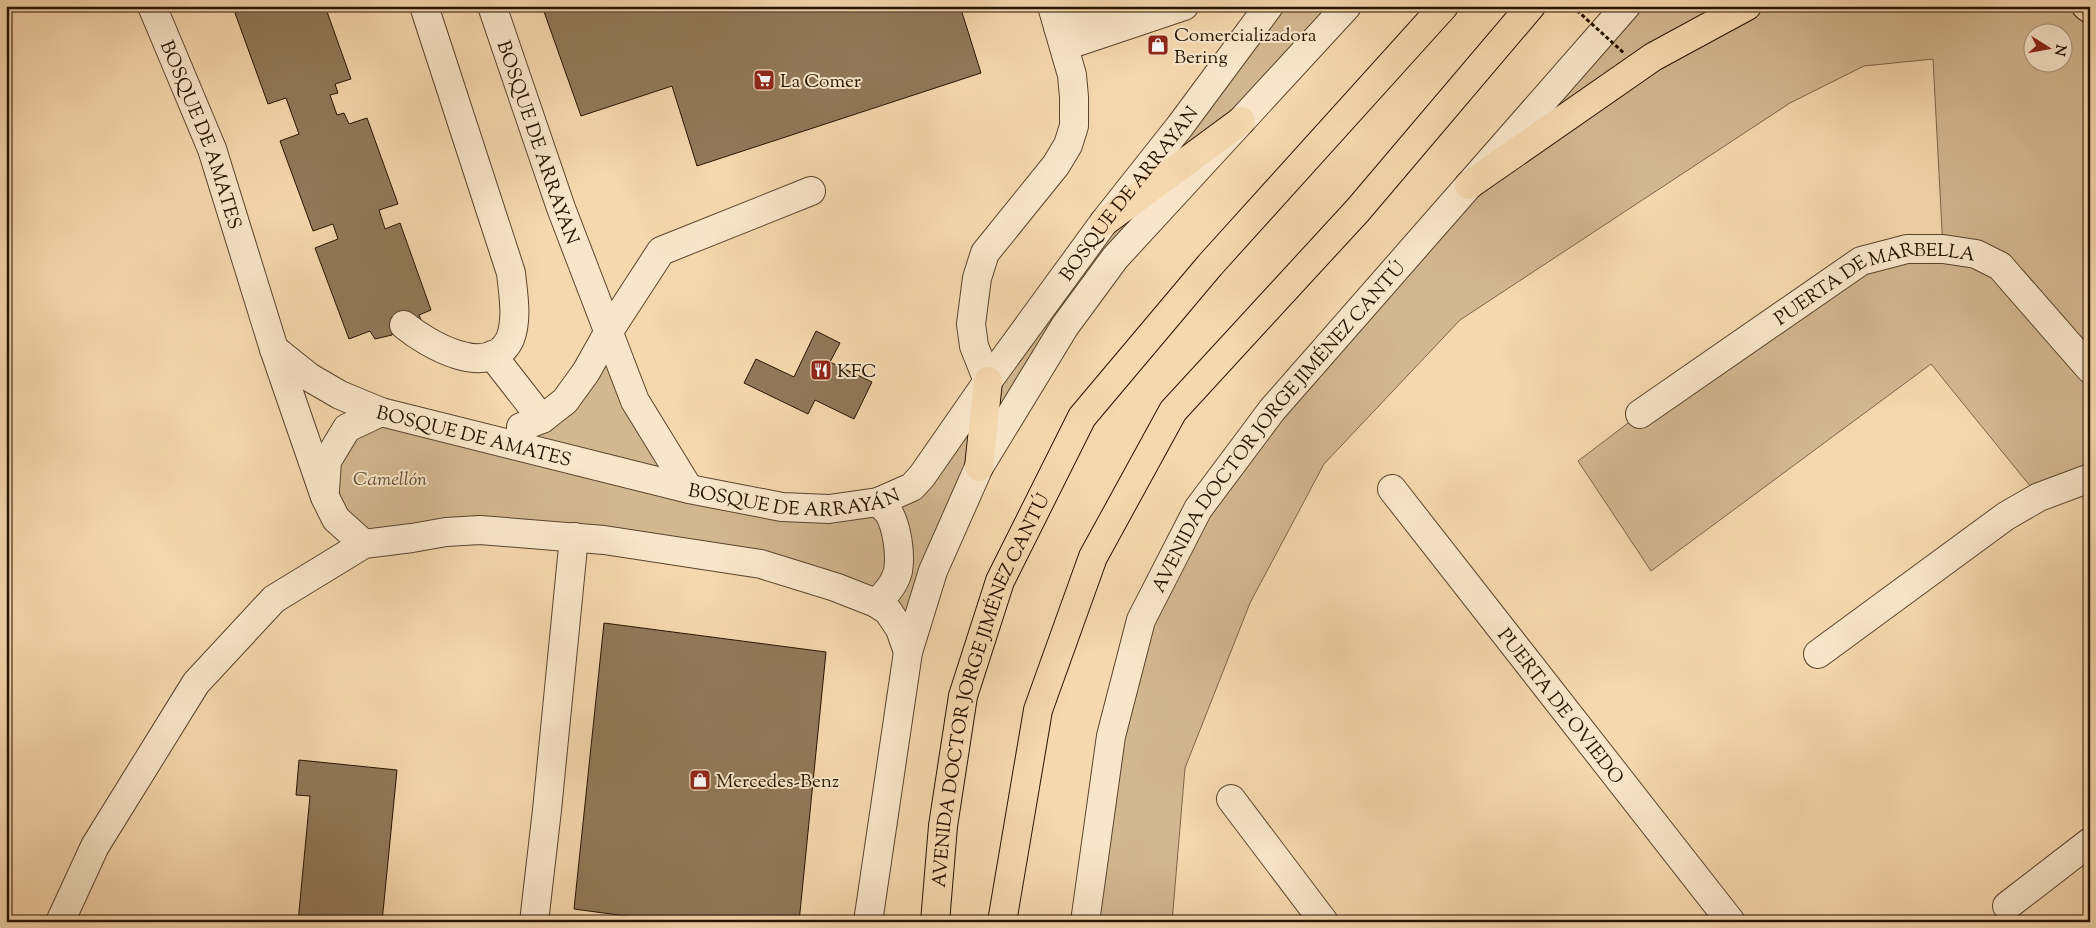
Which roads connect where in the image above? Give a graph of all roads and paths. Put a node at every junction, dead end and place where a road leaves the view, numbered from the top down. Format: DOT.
graph roads {
  1 [pos="152,6"];
  2 [pos="424,6"];
  3 [pos="492,6"];
  4 [pos="1118,6"];
  5 [pos="1184,6"];
  6 [pos="1269,6"];
  7 [pos="1347,6"];
  8 [pos="1444,6"];
  9 [pos="1531,6"];
  10 [pos="1572,6"];
  11 [pos="1626,6"];
  12 [pos="1746,6"];
  13 [pos="2086,6"];
  14 [pos="2090,9"];
  15 [pos="1058,27"];
  16 [pos="1625,54"];
  17 [pos="1241,122"];
  18 [pos="1469,185"];
  19 [pos="810,191"];
  20 [pos="1104,222"];
  21 [pos="587,276"];
  22 [pos="404,326"];
  23 [pos="609,331"];
  24 [pos="274,349"];
  25 [pos="492,355"];
  26 [pos="2090,369"];
  27 [pos="988,381"];
  28 [pos="382,412"];
  29 [pos="1640,414"];
  30 [pos="979,467"];
  31 [pos="2090,478"];
  32 [pos="689,489"];
  33 [pos="1392,489"];
  34 [pos="325,497"];
  35 [pos="878,502"];
  36 [pos="574,536"];
  37 [pos="364,544"];
  38 [pos="876,603"];
  39 [pos="908,652"];
  40 [pos="1818,654"];
  41 [pos="1231,798"];
  42 [pos="2090,842"];
  43 [pos="2007,906"];
  44 [pos="60,922"];
  45 [pos="534,922"];
  46 [pos="868,922"];
  47 [pos="935,922"];
  48 [pos="1002,922"];
  49 [pos="1085,922"];
  50 [pos="1324,922"];
  51 [pos="1731,922"];
  1 -- 24 [label="street, BOSQUE DE AMATES"];
  2 -- 25 [label="street"];
  3 -- 21 [label="street, BOSQUE DE ARRAYAN"];
  4 -- 15 [label="street"];
  5 -- 15 [label="street"];
  6 -- 20 [label="street, BOSQUE DE ARRAYAN"];
  7 -- 17 [label="street"];
  8 -- 47 [label="main road, AVENIDA DOCTOR JORGE JIMÉNEZ CANTÚ"];
  9 -- 48 [label="main road"];
  10 -- 16 [label="path, bridge"];
  11 -- 18 [label="street, AVENIDA DOCTOR JORGE JIMÉNEZ CANTÚ"];
  12 -- 18 [label="main road"];
  13 -- 14 [label="main road"];
  15 -- 27 [label="street"];
  17 -- 20 [label="main road"];
  17 -- 30 [label="street"];
  18 -- 49 [label="street, AVENIDA DOCTOR JORGE JIMÉNEZ CANTÚ"];
  19 -- 23 [label="street"];
  20 -- 27 [label="street, BOSQUE DE ARRAYAN"];
  21 -- 23 [label="street, BOSQUE DE ARRAYÁN"];
  22 -- 25 [label="street"];
  23 -- 25 [label="street"];
  23 -- 32 [label="street, BOSQUE DE ARRAYÁN"];
  24 -- 28 [label="street, BOSQUE DE AMATES"];
  24 -- 34 [label="street, BOSQUE DE AMATES"];
  26 -- 29 [label="street, PUERTA DE MARBELLA"];
  27 -- 30 [label="main road"];
  27 -- 35 [label="street, BOSQUE DE ARRAYÁN"];
  28 -- 32 [label="street, BOSQUE DE AMATES"];
  28 -- 34 [label="street"];
  30 -- 39 [label="street"];
  31 -- 40 [label="street"];
  32 -- 35 [label="street, BOSQUE DE ARRAYÁN"];
  33 -- 51 [label="street, PUERTA DE OVIEDO"];
  34 -- 37 [label="street, BOSQUE DE AMATES"];
  35 -- 38 [label="street"];
  36 -- 37 [label="street"];
  36 -- 38 [label="street"];
  36 -- 45 [label="street"];
  37 -- 44 [label="street"];
  38 -- 39 [label="street"];
  39 -- 46 [label="street"];
  41 -- 50 [label="street"];
  42 -- 43 [label="street"];
}
